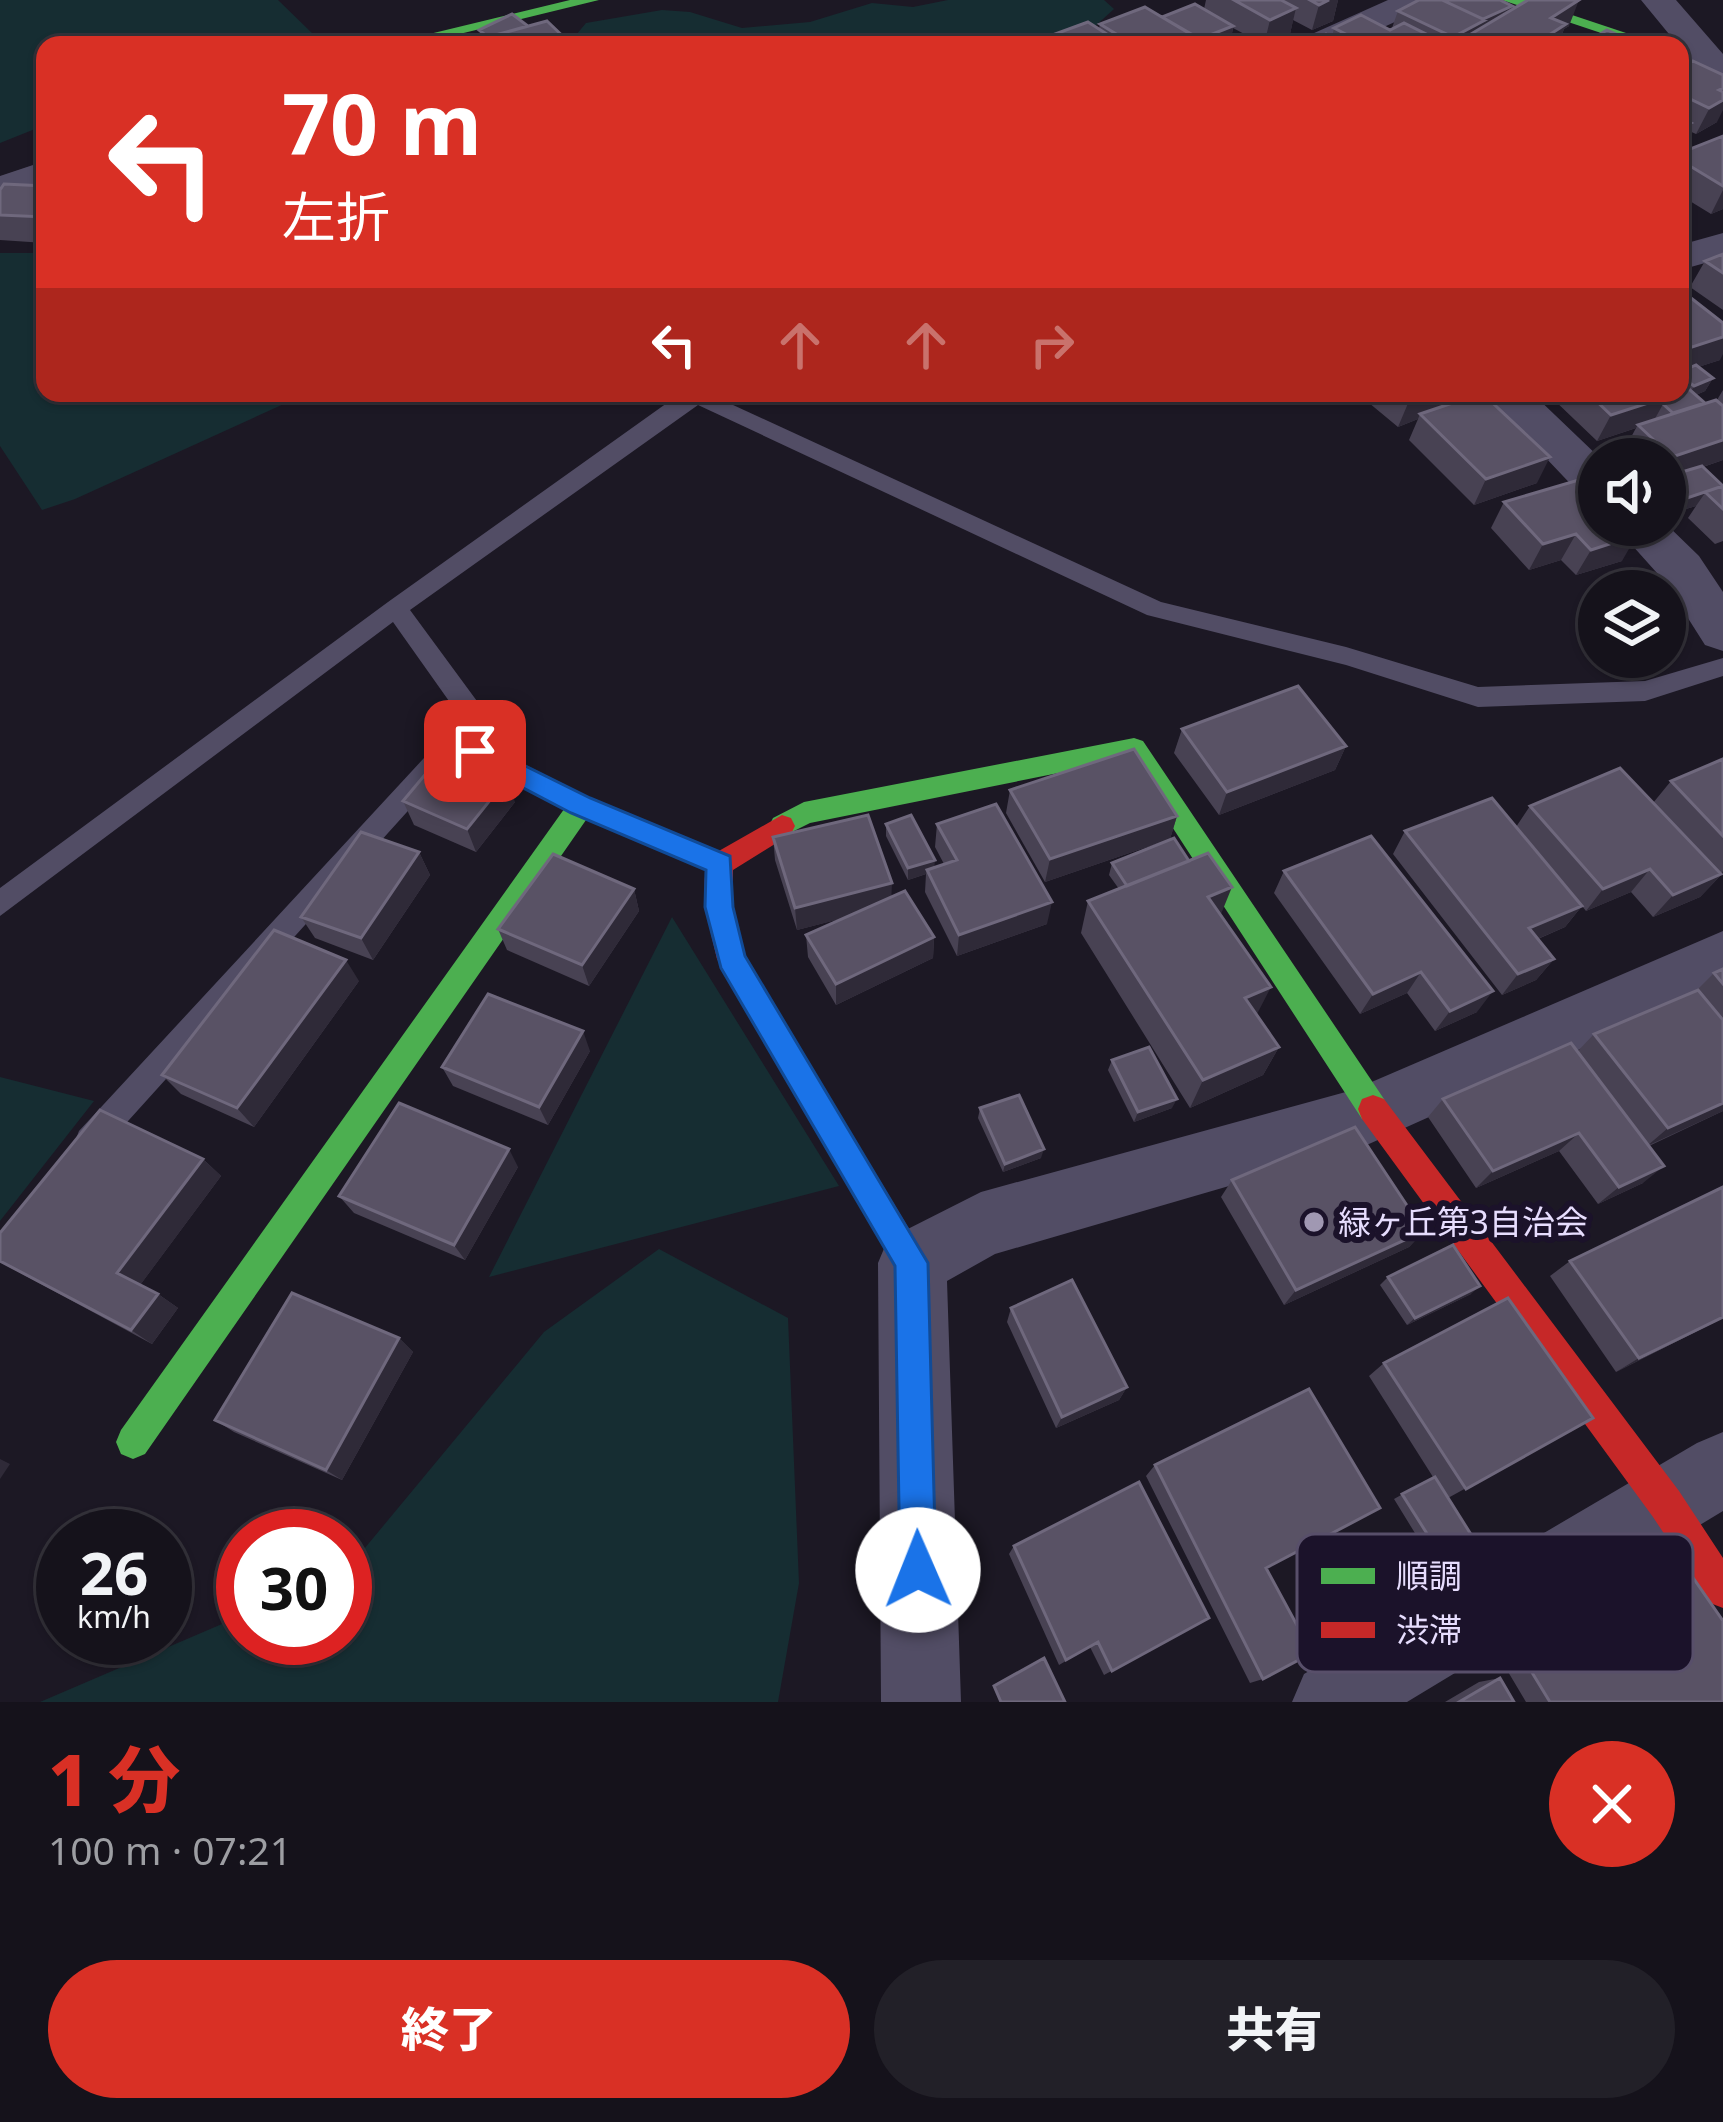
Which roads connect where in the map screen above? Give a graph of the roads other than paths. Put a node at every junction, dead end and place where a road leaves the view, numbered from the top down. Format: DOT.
graph roads {
  1 [pos="591,0"];
  2 [pos="1416,0"];
  3 [pos="1510,0"];
  4 [pos="1658,0"];
  5 [pos="432,36"];
  6 [pos="1335,36"];
  7 [pos="1625,36"];
  8 [pos="1684,36"];
  9 [pos="36,177"];
  10 [pos="0,192"];
  11 [pos="36,197"];
  12 [pos="1723,245"];
  13 [pos="1689,255"];
  14 [pos="683,402"];
  15 [pos="711,402"];
  16 [pos="1515,402"];
  17 [pos="1578,464"];
  18 [pos="1660,546"];
  19 [pos="396,608"];
  20 [pos="1723,632"];
  21 [pos="1723,668"];
  22 [pos="476,719"];
  23 [pos="581,806"];
  24 [pos="720,864"];
  25 [pos="0,904"];
  26 [pos="1723,957"];
  27 [pos="1375,1112"];
  28 [pos="63,1169"];
  29 [pos="911,1263"];
  30 [pos="133,1442"];
  31 [pos="1694,1486"];
  32 [pos="1614,1534"];
  33 [pos="1723,1590"];
  34 [pos="1382,1672"];
  35 [pos="921,1702"];
  36 [pos="1332,1702"];
  1 -- 5 [label="street"];
  2 -- 6 [label="street"];
  3 -- 7 [label="street"];
  4 -- 8 [label="street"];
  9 -- 10 [label="street"];
  10 -- 11 [label="lane"];
  12 -- 13 [label="street"];
  14 -- 19 [label="lane"];
  15 -- 21 [label="lane"];
  16 -- 17 [label="street"];
  18 -- 20 [label="street"];
  19 -- 22 [label="lane"];
  19 -- 25 [label="lane"];
  22 -- 23 [label="lane"];
  22 -- 28 [label="lane"];
  23 -- 24 [label="street"];
  23 -- 30 [label="street"];
  24 -- 27 [label="street"];
  24 -- 29 [label="street"];
  26 -- 27 [label="street"];
  27 -- 29 [label="street"];
  27 -- 31 [label="street"];
  29 -- 35 [label="street"];
  31 -- 32 [label="street"];
  31 -- 33 [label="street"];
  34 -- 36 [label="street"];
}
